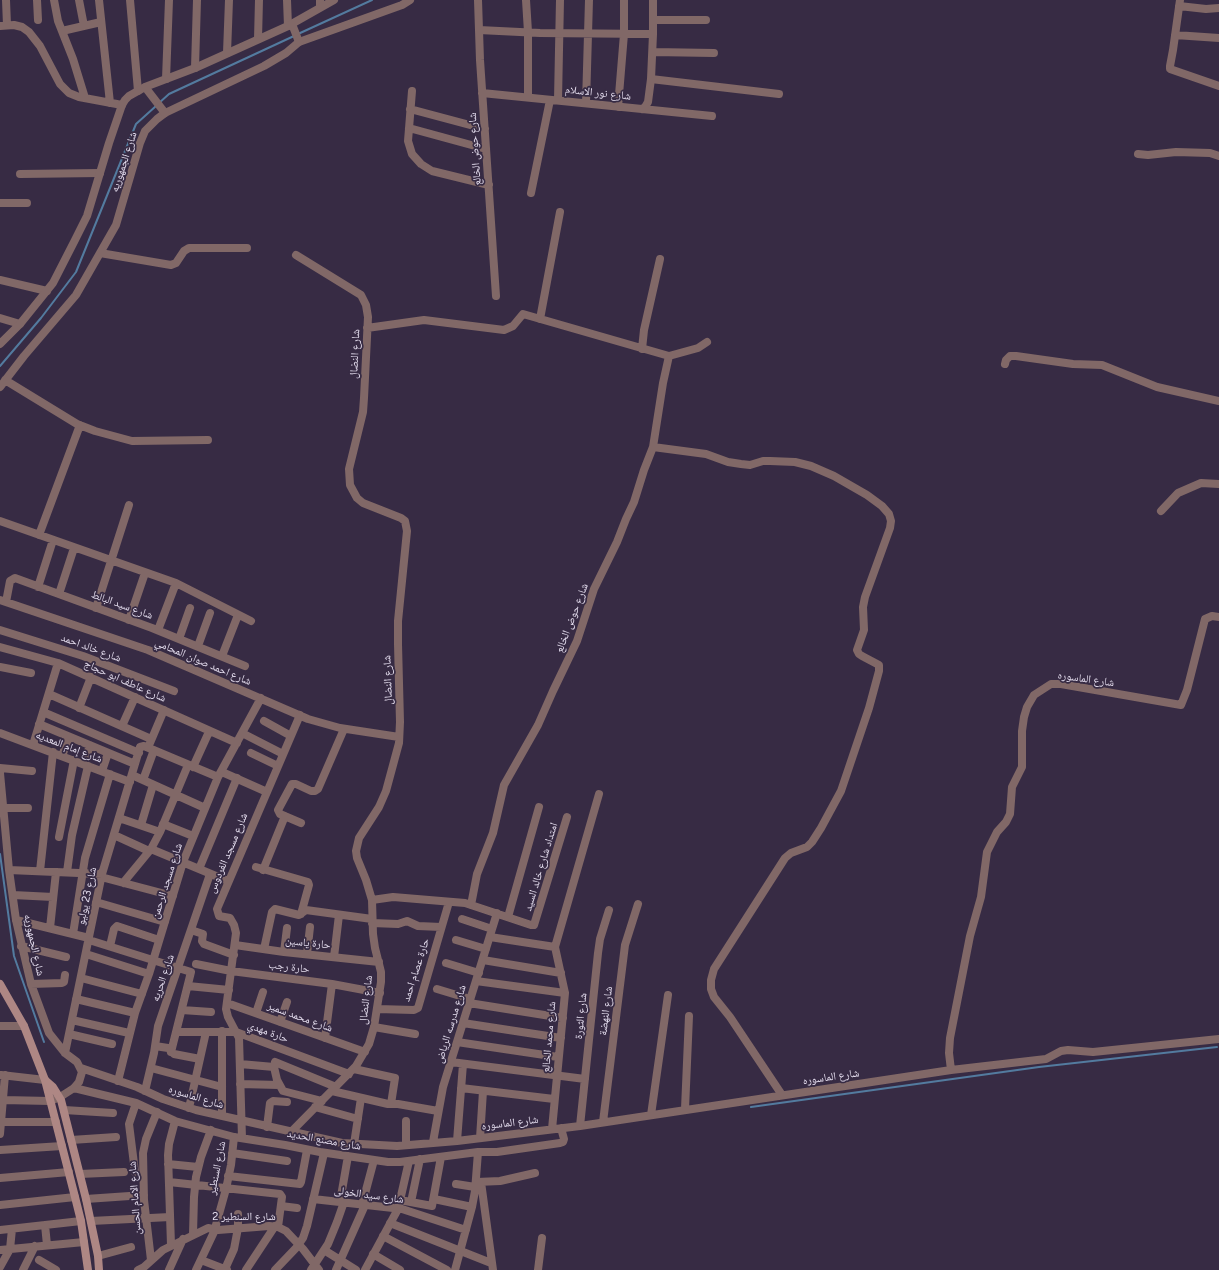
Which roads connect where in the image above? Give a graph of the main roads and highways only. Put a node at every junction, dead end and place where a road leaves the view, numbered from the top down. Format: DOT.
graph roads {
  1 [pos="0,984"];
  2 [pos="45,1080"];
  3 [pos="88,1270"];
  4 [pos="99,1270"];
  1 -- 2 [label="main road"];
  2 -- 3 [label="main road"];
  2 -- 4 [label="main road"];
}
